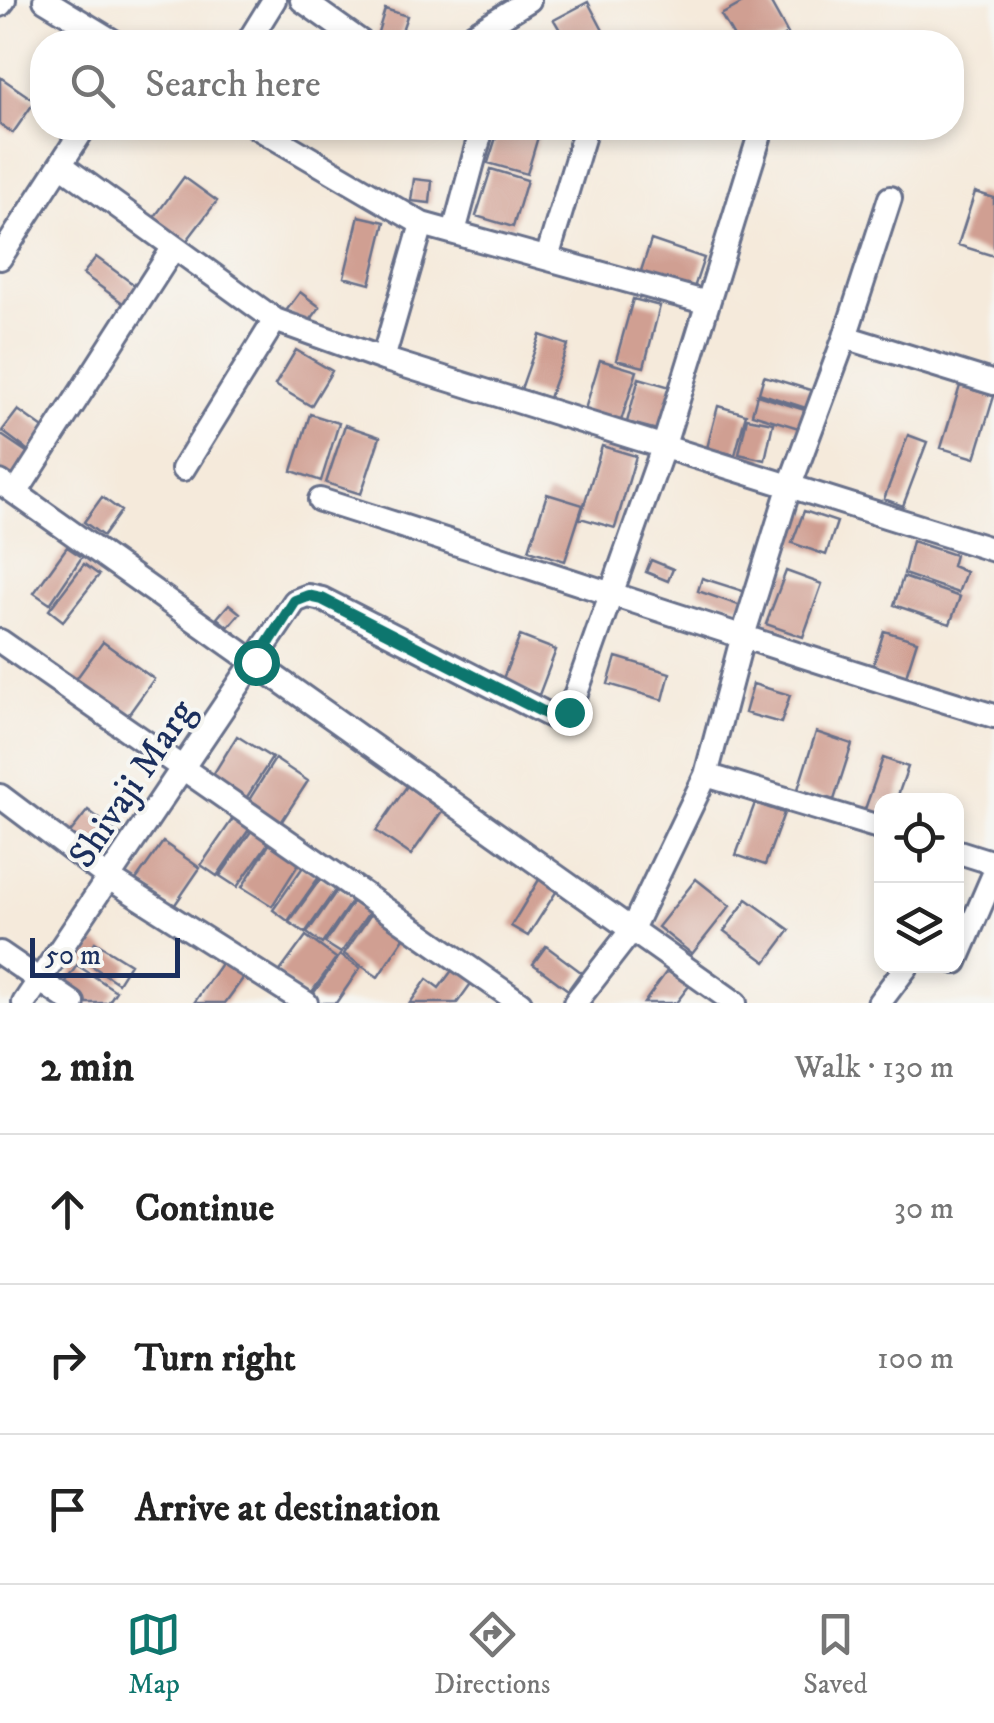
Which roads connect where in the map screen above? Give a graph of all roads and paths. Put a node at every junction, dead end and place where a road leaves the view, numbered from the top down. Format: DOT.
graph roads {
  1 [pos="45,0"];
  2 [pos="274,0"];
  3 [pos="302,0"];
  4 [pos="529,0"];
  5 [pos="94,30"];
  6 [pos="255,30"];
  7 [pos="344,30"];
  8 [pos="480,30"];
  9 [pos="77,140"];
  10 [pos="278,140"];
  11 [pos="479,140"];
  12 [pos="582,140"];
  13 [pos="758,140"];
  14 [pos="61,166"];
  15 [pos="890,198"];
  16 [pos="422,224"];
  17 [pos="454,232"];
  18 [pos="174,247"];
  19 [pos="0,258"];
  20 [pos="547,258"];
  21 [pos="708,303"];
  22 [pos="275,320"];
  23 [pos="846,337"];
  24 [pos="383,359"];
  25 [pos="993,380"];
  26 [pos="664,445"];
  27 [pos="183,469"];
  28 [pos="790,485"];
  29 [pos="8,488"];
  30 [pos="320,500"];
  31 [pos="994,550"];
  32 [pos="612,592"];
  33 [pos="742,638"];
  34 [pos="0,641"];
  35 [pos="256,662"];
  36 [pos="994,716"];
  37 [pos="184,768"];
  38 [pos="706,775"];
  39 [pos="0,796"];
  40 [pos="874,826"];
  41 [pos="964,854"];
  42 [pos="994,863"];
  43 [pos="994,874"];
  44 [pos="110,878"];
  45 [pos="630,931"];
  46 [pos="964,943"];
  47 [pos="0,953"];
  48 [pos="902,973"];
  49 [pos="40,979"];
  50 [pos="24,1003"];
  51 [pos="73,1003"];
  52 [pos="306,1003"];
  53 [pos="520,1003"];
  54 [pos="575,1003"];
  55 [pos="735,1003"];
  56 [pos="879,1003"];
  1 -- 5 [label="street"];
  2 -- 6 [label="street"];
  3 -- 7 [label="street"];
  4 -- 8 [label="street"];
  9 -- 14 [label="street"];
  10 -- 16 [label="street"];
  11 -- 17 [label="street"];
  12 -- 20 [label="street"];
  13 -- 21 [label="street"];
  14 -- 18 [label="street"];
  14 -- 19 [label="street"];
  15 -- 23 [label="street"];
  16 -- 17 [label="street"];
  16 -- 24 [label="street"];
  17 -- 20 [label="street"];
  18 -- 22 [label="street"];
  18 -- 29 [label="street"];
  20 -- 21 [label="street"];
  21 -- 26 [label="street"];
  22 -- 24 [label="street"];
  22 -- 27 [label="street"];
  23 -- 25 [label="street"];
  23 -- 28 [label="street"];
  24 -- 26 [label="street"];
  26 -- 28 [label="street"];
  26 -- 32 [label="street"];
  28 -- 31 [label="street"];
  28 -- 33 [label="street"];
  29 -- 35 [label="street"];
  30 -- 32 [label="street"];
  32 -- 33 [label="street"];
  32 -- 35 [label="street, Shivaji Marg"];
  33 -- 36 [label="street"];
  33 -- 38 [label="street"];
  34 -- 37 [label="street"];
  35 -- 37 [label="street, Shivaji Marg"];
  35 -- 45 [label="street"];
  37 -- 44 [label="street, Shivaji Marg"];
  37 -- 53 [label="street"];
  38 -- 40 [label="street"];
  38 -- 45 [label="street"];
  39 -- 44 [label="street"];
  41 -- 42 [label="street"];
  43 -- 46 [label="street"];
  44 -- 49 [label="street, Shivaji Marg"];
  44 -- 52 [label="street"];
  45 -- 54 [label="street"];
  45 -- 55 [label="street"];
  47 -- 49 [label="street"];
  48 -- 56 [label="street"];
  49 -- 50 [label="street, Shivaji Marg"];
  49 -- 51 [label="street"];
}
